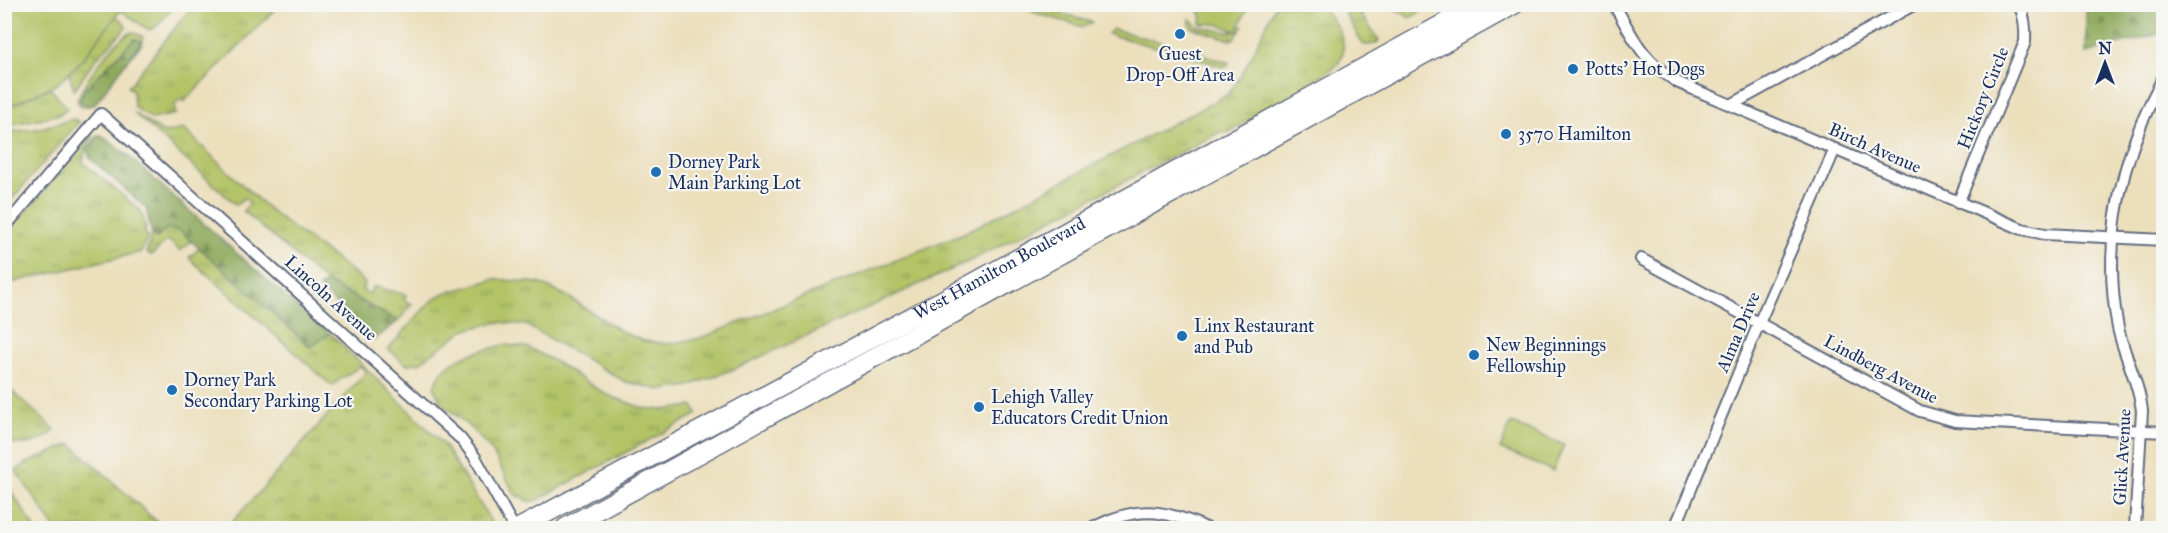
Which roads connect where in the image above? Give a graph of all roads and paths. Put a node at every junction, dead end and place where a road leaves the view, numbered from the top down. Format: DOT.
graph roads {
  1 [pos="1479,4"];
  2 [pos="1515,4"];
  3 [pos="1614,4"];
  4 [pos="1915,4"];
  5 [pos="2019,4"];
  6 [pos="2163,76"];
  7 [pos="1731,105"];
  8 [pos="1835,149"];
  9 [pos="1958,203"];
  10 [pos="4,228"];
  11 [pos="2112,237"];
  12 [pos="2163,240"];
  13 [pos="1641,259"];
  14 [pos="1759,323"];
  15 [pos="2141,431"];
  16 [pos="2163,432"];
  17 [pos="514,528"];
  18 [pos="519,528"];
  19 [pos="565,528"];
  20 [pos="1093,528"];
  21 [pos="1206,528"];
  22 [pos="1675,528"];
  23 [pos="2135,528"];
  1 -- 18 [label="main road, West Hamilton Boulevard"];
  2 -- 19 [label="main road, West Hamilton Boulevard"];
  3 -- 7 [label="street, Birch Avenue"];
  4 -- 7 [label="street"];
  5 -- 9 [label="street, Hickory Circle"];
  6 -- 11 [label="street, Glick Avenue"];
  7 -- 8 [label="street, Birch Avenue"];
  8 -- 9 [label="street, Birch Avenue"];
  8 -- 14 [label="street, Alma Drive"];
  9 -- 11 [label="street, Birch Avenue"];
  10 -- 17 [label="street, Lincoln Avenue"];
  11 -- 12 [label="street, Birch Avenue"];
  11 -- 15 [label="street, Glick Avenue"];
  13 -- 14 [label="street, Lindberg Avenue"];
  14 -- 15 [label="street, Lindberg Avenue"];
  14 -- 22 [label="street, Alma Drive"];
  15 -- 16 [label="street, Lindberg Avenue"];
  15 -- 23 [label="street, Glick Avenue"];
  20 -- 21 [label="street"];
}
